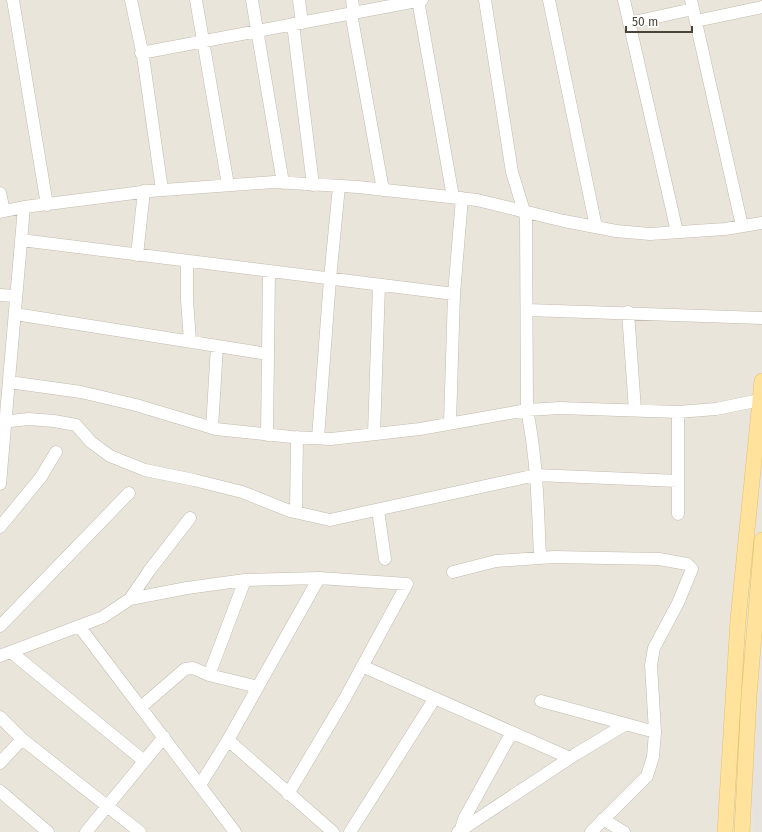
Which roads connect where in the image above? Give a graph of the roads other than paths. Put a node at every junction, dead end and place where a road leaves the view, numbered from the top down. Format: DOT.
graph roads {
  1 [pos="13,0"];
  2 [pos="131,0"];
  3 [pos="196,0"];
  4 [pos="252,0"];
  5 [pos="299,0"];
  6 [pos="352,0"];
  7 [pos="419,0"];
  8 [pos="485,0"];
  9 [pos="549,0"];
  10 [pos="624,0"];
  11 [pos="692,4"];
  12 [pos="762,7"];
  13 [pos="352,13"];
  14 [pos="696,21"];
  15 [pos="298,23"];
  16 [pos="630,23"];
  17 [pos="257,31"];
  18 [pos="203,41"];
  19 [pos="141,53"];
  20 [pos="282,183"];
  21 [pos="313,184"];
  22 [pos="228,185"];
  23 [pos="339,186"];
  24 [pos="162,190"];
  25 [pos="383,190"];
  26 [pos="144,191"];
  27 [pos="0,193"];
  28 [pos="457,198"];
  29 [pos="47,205"];
  30 [pos="24,207"];
  31 [pos="524,210"];
  32 [pos="2,212"];
  33 [pos="762,223"];
  34 [pos="742,226"];
  35 [pos="596,227"];
  36 [pos="677,232"];
  37 [pos="21,240"];
  38 [pos="137,255"];
  39 [pos="187,261"];
  40 [pos="269,271"];
  41 [pos="330,279"];
  42 [pos="379,285"];
  43 [pos="454,294"];
  44 [pos="0,295"];
  45 [pos="16,296"];
  46 [pos="527,310"];
  47 [pos="628,312"];
  48 [pos="15,314"];
  49 [pos="762,318"];
  50 [pos="190,341"];
  51 [pos="217,346"];
  52 [pos="268,354"];
  53 [pos="6,379"];
  54 [pos="762,381"];
  55 [pos="760,400"];
  56 [pos="527,410"];
  57 [pos="634,410"];
  58 [pos="678,412"];
  59 [pos="3,422"];
  60 [pos="450,423"];
  61 [pos="212,428"];
  62 [pos="374,434"];
  63 [pos="267,435"];
  64 [pos="297,437"];
  65 [pos="318,438"];
  66 [pos="56,452"];
  67 [pos="536,475"];
  68 [pos="678,481"];
  69 [pos="0,484"];
  70 [pos="129,493"];
  71 [pos="378,510"];
  72 [pos="296,512"];
  73 [pos="678,514"];
  74 [pos="190,518"];
  75 [pos="0,527"];
  76 [pos="762,540"];
  77 [pos="540,558"];
  78 [pos="384,559"];
  79 [pos="453,572"];
  80 [pos="319,578"];
  81 [pos="245,580"];
  82 [pos="130,599"];
  83 [pos="0,626"];
  84 [pos="79,626"];
  85 [pos="6,654"];
  86 [pos="362,666"];
  87 [pos="209,675"];
  88 [pos="258,687"];
  89 [pos="435,698"];
  90 [pos="540,701"];
  91 [pos="141,707"];
  92 [pos="0,717"];
  93 [pos="626,724"];
  94 [pos="512,732"];
  95 [pos="655,732"];
  96 [pos="164,737"];
  97 [pos="22,739"];
  98 [pos="228,740"];
  99 [pos="570,758"];
  100 [pos="144,761"];
  101 [pos="0,763"];
  102 [pos="200,785"];
  103 [pos="0,791"];
  104 [pos="288,794"];
  105 [pos="108,806"];
  106 [pos="603,819"];
  107 [pos="460,831"];
  108 [pos="48,832"];
  109 [pos="86,832"];
  110 [pos="140,832"];
  111 [pos="235,832"];
  112 [pos="333,832"];
  113 [pos="350,832"];
  114 [pos="591,832"];
  115 [pos="624,832"];
  116 [pos="725,832"];
  117 [pos="742,832"];
  1 -- 29 [label="street"];
  2 -- 19 [label="street"];
  3 -- 18 [label="street"];
  4 -- 17 [label="street"];
  5 -- 15 [label="street"];
  6 -- 13 [label="street"];
  7 -- 13 [label="street"];
  7 -- 28 [label="street"];
  8 -- 31 [label="street"];
  9 -- 35 [label="street"];
  10 -- 16 [label="street"];
  11 -- 14 [label="street"];
  11 -- 16 [label="street"];
  12 -- 14 [label="street"];
  13 -- 15 [label="street"];
  13 -- 25 [label="street"];
  14 -- 34 [label="street"];
  15 -- 17 [label="street"];
  15 -- 21 [label="street"];
  16 -- 36 [label="street"];
  17 -- 18 [label="street"];
  17 -- 20 [label="street"];
  18 -- 19 [label="street"];
  18 -- 22 [label="street"];
  19 -- 24 [label="street"];
  20 -- 21 [label="street"];
  20 -- 22 [label="street"];
  21 -- 23 [label="street"];
  22 -- 24 [label="street"];
  23 -- 25 [label="street"];
  23 -- 41 [label="street"];
  24 -- 26 [label="street"];
  25 -- 28 [label="street"];
  26 -- 29 [label="street"];
  26 -- 38 [label="street"];
  27 -- 32 [label="street"];
  28 -- 31 [label="street"];
  28 -- 43 [label="street"];
  29 -- 30 [label="street"];
  30 -- 32 [label="street"];
  30 -- 37 [label="street"];
  31 -- 35 [label="street"];
  31 -- 46 [label="street"];
  33 -- 34 [label="street"];
  34 -- 36 [label="street"];
  35 -- 36 [label="street"];
  37 -- 38 [label="street"];
  37 -- 45 [label="street"];
  38 -- 39 [label="street"];
  39 -- 40 [label="street"];
  39 -- 50 [label="street"];
  40 -- 41 [label="street"];
  40 -- 52 [label="street"];
  41 -- 42 [label="street"];
  41 -- 65 [label="street"];
  42 -- 43 [label="street"];
  42 -- 62 [label="street"];
  43 -- 60 [label="street"];
  44 -- 45 [label="street"];
  45 -- 48 [label="street"];
  46 -- 47 [label="street"];
  46 -- 56 [label="street"];
  47 -- 49 [label="street"];
  47 -- 57 [label="street"];
  48 -- 50 [label="street"];
  48 -- 53 [label="street"];
  50 -- 51 [label="street"];
  51 -- 52 [label="street"];
  51 -- 61 [label="street"];
  52 -- 63 [label="street"];
  53 -- 59 [label="street"];
  53 -- 61 [label="street"];
  54 -- 55 [label="main road"];
  55 -- 58 [label="street"];
  55 -- 116 [label="main road"];
  56 -- 57 [label="street"];
  56 -- 60 [label="street"];
  56 -- 67 [label="street"];
  57 -- 58 [label="street"];
  58 -- 68 [label="street"];
  59 -- 69 [label="street"];
  59 -- 72 [label="street"];
  60 -- 62 [label="street"];
  61 -- 63 [label="street"];
  62 -- 65 [label="street"];
  63 -- 64 [label="street"];
  64 -- 65 [label="street"];
  64 -- 72 [label="street"];
  66 -- 75 [label="street"];
  67 -- 68 [label="street"];
  67 -- 71 [label="street"];
  67 -- 77 [label="street"];
  68 -- 73 [label="street"];
  70 -- 83 [label="street"];
  71 -- 72 [label="street"];
  71 -- 78 [label="street"];
  74 -- 82 [label="street"];
  76 -- 117 [label="main road"];
  77 -- 79 [label="street"];
  77 -- 95 [label="street"];
  80 -- 81 [label="street"];
  80 -- 86 [label="street"];
  80 -- 88 [label="street"];
  81 -- 82 [label="street"];
  81 -- 87 [label="street"];
  82 -- 84 [label="street"];
  84 -- 85 [label="street"];
  84 -- 91 [label="street"];
  85 -- 100 [label="street"];
  86 -- 89 [label="street"];
  86 -- 104 [label="street"];
  87 -- 88 [label="street"];
  87 -- 91 [label="street"];
  88 -- 98 [label="street"];
  89 -- 94 [label="street"];
  89 -- 113 [label="street"];
  90 -- 93 [label="street"];
  91 -- 96 [label="street"];
  92 -- 97 [label="street"];
  93 -- 95 [label="street"];
  93 -- 99 [label="street"];
  94 -- 99 [label="street"];
  94 -- 107 [label="street"];
  95 -- 106 [label="street"];
  96 -- 100 [label="street"];
  96 -- 102 [label="street"];
  97 -- 101 [label="street"];
  97 -- 105 [label="street"];
  98 -- 102 [label="street"];
  98 -- 104 [label="street"];
  99 -- 107 [label="street"];
  100 -- 105 [label="street"];
  102 -- 111 [label="street"];
  103 -- 108 [label="street"];
  104 -- 112 [label="street"];
  105 -- 109 [label="street"];
  105 -- 110 [label="street"];
  106 -- 114 [label="street"];
  106 -- 115 [label="street"];
}
